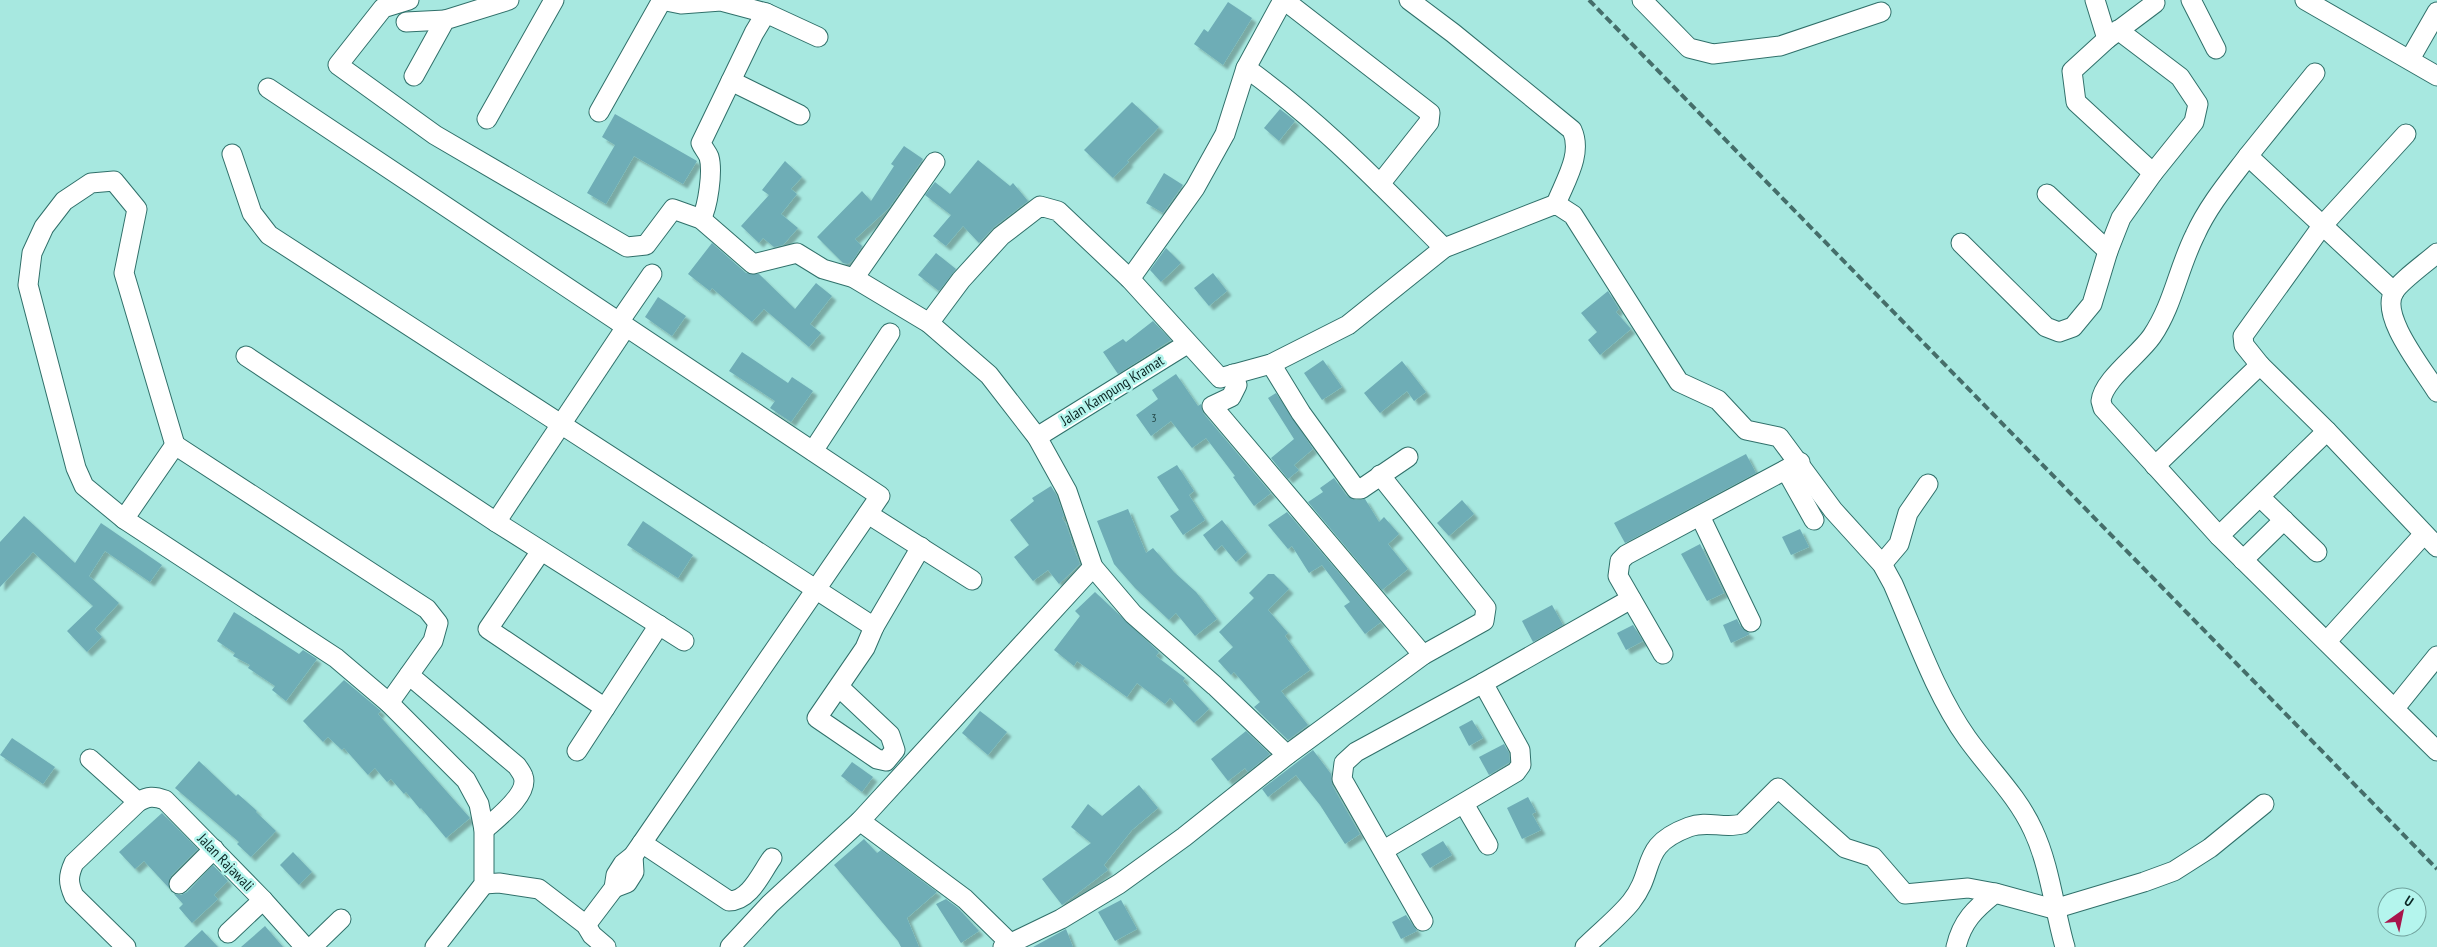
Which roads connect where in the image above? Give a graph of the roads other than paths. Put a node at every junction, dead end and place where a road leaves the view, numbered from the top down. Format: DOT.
graph roads {
  1 [pos="409,0"];
  2 [pos="509,0"];
  3 [pos="554,0"];
  4 [pos="662,0"];
  5 [pos="1283,0"];
  6 [pos="1409,0"];
  7 [pos="1642,0"];
  8 [pos="2095,0"];
  9 [pos="2191,0"];
  10 [pos="2305,0"];
  11 [pos="2158,1"];
  12 [pos="1881,12"];
  13 [pos="2437,12"];
  14 [pos="766,13"];
  15 [pos="446,20"];
  16 [pos="406,22"];
  17 [pos="2112,35"];
  18 [pos="818,37"];
  19 [pos="2216,49"];
  20 [pos="2410,59"];
  21 [pos="1246,68"];
  22 [pos="2315,73"];
  23 [pos="414,76"];
  24 [pos="2437,76"];
  25 [pos="731,81"];
  26 [pos="268,88"];
  27 [pos="599,112"];
  28 [pos="800,115"];
  29 [pos="487,119"];
  30 [pos="2406,134"];
  31 [pos="232,154"];
  32 [pos="2248,156"];
  33 [pos="935,162"];
  34 [pos="2153,173"];
  35 [pos="1380,184"];
  36 [pos="2047,194"];
  37 [pos="1556,204"];
  38 [pos="701,219"];
  39 [pos="1434,221"];
  40 [pos="2322,226"];
  41 [pos="1961,243"];
  42 [pos="1450,246"];
  43 [pos="2108,251"];
  44 [pos="2437,253"];
  45 [pos="652,274"];
  46 [pos="854,278"];
  47 [pos="1130,279"];
  48 [pos="2394,292"];
  49 [pos="929,323"];
  50 [pos="622,324"];
  51 [pos="890,332"];
  52 [pos="1187,344"];
  53 [pos="246,356"];
  54 [pos="1271,364"];
  55 [pos="2260,365"];
  56 [pos="1233,374"];
  57 [pos="2437,392"];
  58 [pos="561,424"];
  59 [pos="2327,432"];
  60 [pos="1037,437"];
  61 [pos="175,445"];
  62 [pos="813,451"];
  63 [pos="1408,457"];
  64 [pos="1793,466"];
  65 [pos="2155,466"];
  66 [pos="1380,475"];
  67 [pos="1928,484"];
  68 [pos="2260,497"];
  69 [pos="868,514"];
  70 [pos="1700,516"];
  71 [pos="124,519"];
  72 [pos="1814,520"];
  73 [pos="2284,520"];
  74 [pos="496,522"];
  75 [pos="2219,536"];
  76 [pos="2431,541"];
  77 [pos="921,547"];
  78 [pos="541,550"];
  79 [pos="2318,552"];
  80 [pos="2242,560"];
  81 [pos="1882,564"];
  82 [pos="1093,567"];
  83 [pos="972,580"];
  84 [pos="816,589"];
  85 [pos="1631,599"];
  86 [pos="1751,622"];
  87 [pos="659,625"];
  88 [pos="874,627"];
  89 [pos="684,641"];
  90 [pos="2327,641"];
  91 [pos="1663,654"];
  92 [pos="1423,655"];
  93 [pos="2437,656"];
  94 [pos="409,675"];
  95 [pos="1483,683"];
  96 [pos="838,687"];
  97 [pos="389,703"];
  98 [pos="605,708"];
  99 [pos="2395,708"];
  100 [pos="577,751"];
  101 [pos="2437,751"];
  102 [pos="1287,755"];
  103 [pos="90,759"];
  104 [pos="138,802"];
  105 [pos="1464,804"];
  106 [pos="2264,804"];
  107 [pos="860,821"];
  108 [pos="484,830"];
  109 [pos="1488,845"];
  110 [pos="214,849"];
  111 [pos="638,850"];
  112 [pos="1384,850"];
  113 [pos="772,858"];
  114 [pos="178,884"];
  115 [pos="484,884"];
  116 [pos="1995,892"];
  117 [pos="263,900"];
  118 [pos="2054,909"];
  119 [pos="341,919"];
  120 [pos="1423,921"];
  121 [pos="228,933"];
  122 [pos="591,938"];
  123 [pos="1006,945"];
  124 [pos="126,947"];
  125 [pos="305,947"];
  126 [pos="312,947"];
  127 [pos="435,947"];
  128 [pos="730,947"];
  129 [pos="1585,947"];
  130 [pos="1956,947"];
  131 [pos="2065,947"];
  1 -- 38 [label="street"];
  2 -- 15 [label="street"];
  3 -- 29 [label="street"];
  4 -- 14 [label="street"];
  4 -- 27 [label="street"];
  5 -- 21 [label="street"];
  5 -- 35 [label="street"];
  6 -- 37 [label="street"];
  7 -- 12 [label="street"];
  8 -- 17 [label="street"];
  9 -- 19 [label="street"];
  10 -- 20 [label="street"];
  11 -- 17 [label="street"];
  13 -- 20 [label="street"];
  14 -- 18 [label="street"];
  14 -- 25 [label="street"];
  15 -- 16 [label="street"];
  15 -- 23 [label="street"];
  17 -- 34 [label="street"];
  17 -- 34 [label="street"];
  20 -- 24 [label="street"];
  21 -- 35 [label="street"];
  21 -- 47 [label="street"];
  22 -- 32 [label="street"];
  25 -- 28 [label="street"];
  25 -- 38 [label="street"];
  26 -- 50 [label="street"];
  30 -- 40 [label="street"];
  31 -- 58 [label="street"];
  32 -- 40 [label="street"];
  32 -- 65 [label="street"];
  33 -- 46 [label="street"];
  34 -- 43 [label="street"];
  35 -- 42 [label="street"];
  36 -- 43 [label="street"];
  37 -- 42 [label="street"];
  37 -- 64 [label="street"];
  38 -- 46 [label="street"];
  39 -- 42 [label="street"];
  40 -- 48 [label="street"];
  40 -- 55 [label="street"];
  41 -- 43 [label="street"];
  42 -- 54 [label="street"];
  44 -- 48 [label="street"];
  45 -- 50 [label="street"];
  46 -- 49 [label="street"];
  47 -- 49 [label="street"];
  47 -- 52 [label="street"];
  48 -- 57 [label="street"];
  49 -- 60 [label="street"];
  50 -- 58 [label="street"];
  50 -- 62 [label="street"];
  51 -- 62 [label="street"];
  52 -- 56 [label="street"];
  52 -- 60 [label="street, Jalan Kampung Kramat"];
  53 -- 74 [label="street"];
  54 -- 56 [label="street"];
  54 -- 66 [label="street"];
  55 -- 59 [label="street"];
  55 -- 65 [label="street"];
  56 -- 92 [label="street"];
  58 -- 74 [label="street"];
  58 -- 84 [label="street"];
  59 -- 68 [label="street"];
  59 -- 76 [label="street"];
  60 -- 82 [label="street"];
  61 -- 71 [label="street"];
  61 -- 71 [label="street"];
  61 -- 94 [label="street"];
  62 -- 69 [label="street"];
  63 -- 66 [label="street"];
  64 -- 70 [label="street"];
  64 -- 72 [label="street"];
  64 -- 81 [label="street"];
  65 -- 75 [label="street"];
  66 -- 92 [label="street"];
  67 -- 81 [label="street"];
  68 -- 73 [label="street"];
  68 -- 75 [label="street"];
  69 -- 77 [label="street"];
  69 -- 84 [label="street"];
  70 -- 85 [label="street"];
  70 -- 86 [label="street"];
  71 -- 97 [label="street"];
  73 -- 79 [label="street"];
  73 -- 80 [label="street"];
  74 -- 78 [label="street"];
  75 -- 80 [label="street"];
  76 -- 90 [label="street"];
  77 -- 83 [label="street"];
  77 -- 88 [label="street"];
  78 -- 87 [label="street"];
  78 -- 98 [label="street"];
  80 -- 90 [label="street"];
  81 -- 118 [label="street"];
  82 -- 102 [label="street"];
  82 -- 107 [label="street"];
  84 -- 88 [label="street"];
  84 -- 111 [label="street"];
  85 -- 91 [label="street"];
  85 -- 95 [label="street"];
  87 -- 89 [label="street"];
  87 -- 98 [label="street"];
  88 -- 96 [label="street"];
  90 -- 99 [label="street"];
  92 -- 102 [label="street"];
  93 -- 99 [label="street"];
  94 -- 97 [label="street"];
  94 -- 108 [label="street"];
  95 -- 105 [label="street"];
  95 -- 112 [label="street"];
  97 -- 108 [label="street"];
  98 -- 100 [label="street"];
  99 -- 101 [label="street"];
  102 -- 123 [label="street"];
  103 -- 104 [label="street"];
  104 -- 110 [label="street, Jalan Rajawali"];
  104 -- 124 [label="street"];
  105 -- 109 [label="street"];
  105 -- 112 [label="street"];
  106 -- 118 [label="street"];
  107 -- 123 [label="street"];
  107 -- 128 [label="street"];
  108 -- 115 [label="street"];
  110 -- 114 [label="street"];
  110 -- 117 [label="street, Jalan Rajawali"];
  111 -- 113 [label="street"];
  111 -- 122 [label="street"];
  112 -- 120 [label="street"];
  115 -- 122 [label="street"];
  115 -- 127 [label="street"];
  116 -- 118 [label="street"];
  116 -- 129 [label="street"];
  116 -- 130 [label="street"];
  117 -- 121 [label="street"];
  117 -- 125 [label="street, Jalan Rajawali"];
  118 -- 131 [label="street"];
  119 -- 126 [label="street"];
}
